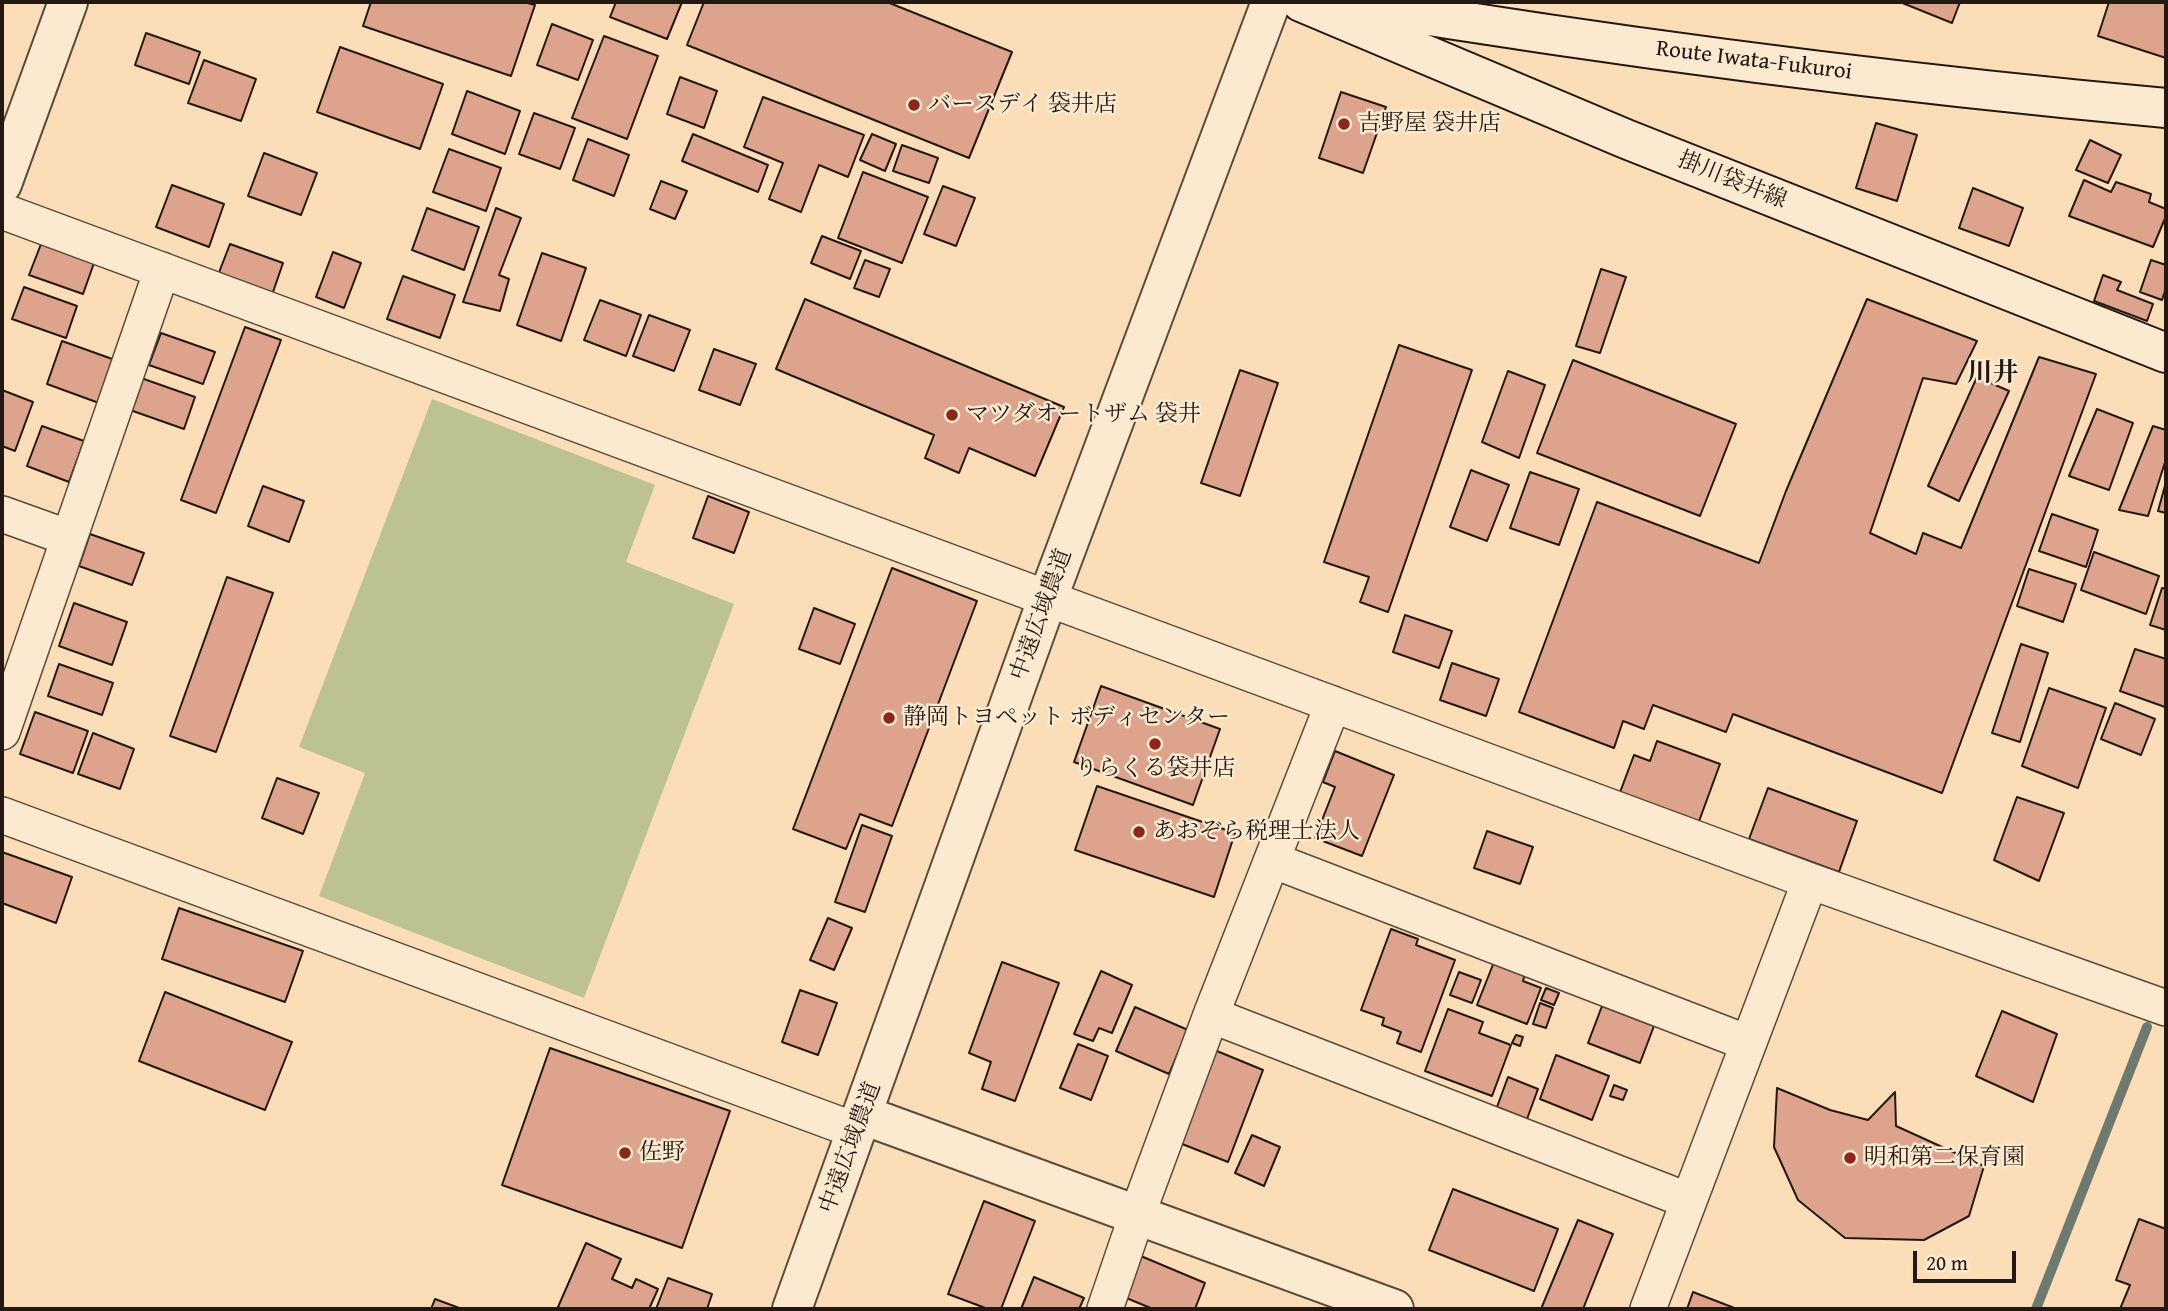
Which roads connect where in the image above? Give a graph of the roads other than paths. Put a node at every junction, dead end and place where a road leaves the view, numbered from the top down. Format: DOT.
graph roads {
  1 [pos="68,2"];
  2 [pos="1271,2"];
  3 [pos="1301,2"];
  4 [pos="1343,2"];
  5 [pos="2166,108"];
  6 [pos="2,184"];
  7 [pos="2,211"];
  8 [pos="162,270"];
  9 [pos="2166,353"];
  10 [pos="2,514"];
  11 [pos="69,538"];
  12 [pos="1047,600"];
  13 [pos="1332,704"];
  14 [pos="2,732"];
  15 [pos="2,815"];
  16 [pos="1272,860"];
  17 [pos="1810,881"];
  18 [pos="2166,1008"];
  19 [pos="1211,1015"];
  20 [pos="1748,1044"];
  21 [pos="860,1123"];
  22 [pos="1689,1201"];
  23 [pos="1137,1215"];
  24 [pos="792,1309"];
  25 [pos="1105,1309"];
  26 [pos="1394,1309"];
  27 [pos="1648,1309"];
  1 -- 6 [label="street"];
  2 -- 12 [label="street, 中遠広域農道"];
  3 -- 9 [label="street, 掛川袋井線"];
  4 -- 5 [label="street, Route Iwata-Fukuroi"];
  7 -- 8 [label="street"];
  8 -- 11 [label="street"];
  8 -- 12 [label="street"];
  10 -- 11 [label="street"];
  11 -- 14 [label="street"];
  12 -- 13 [label="street"];
  12 -- 21 [label="street, 中遠広域農道"];
  13 -- 16 [label="street"];
  13 -- 17 [label="street"];
  15 -- 21 [label="street"];
  16 -- 19 [label="street"];
  16 -- 20 [label="street"];
  17 -- 18 [label="street"];
  17 -- 20 [label="street"];
  19 -- 22 [label="street"];
  19 -- 23 [label="street"];
  20 -- 22 [label="street"];
  21 -- 23 [label="street"];
  21 -- 24 [label="street, 中遠広域農道"];
  22 -- 27 [label="street"];
  23 -- 25 [label="street"];
  23 -- 26 [label="street"];
}
